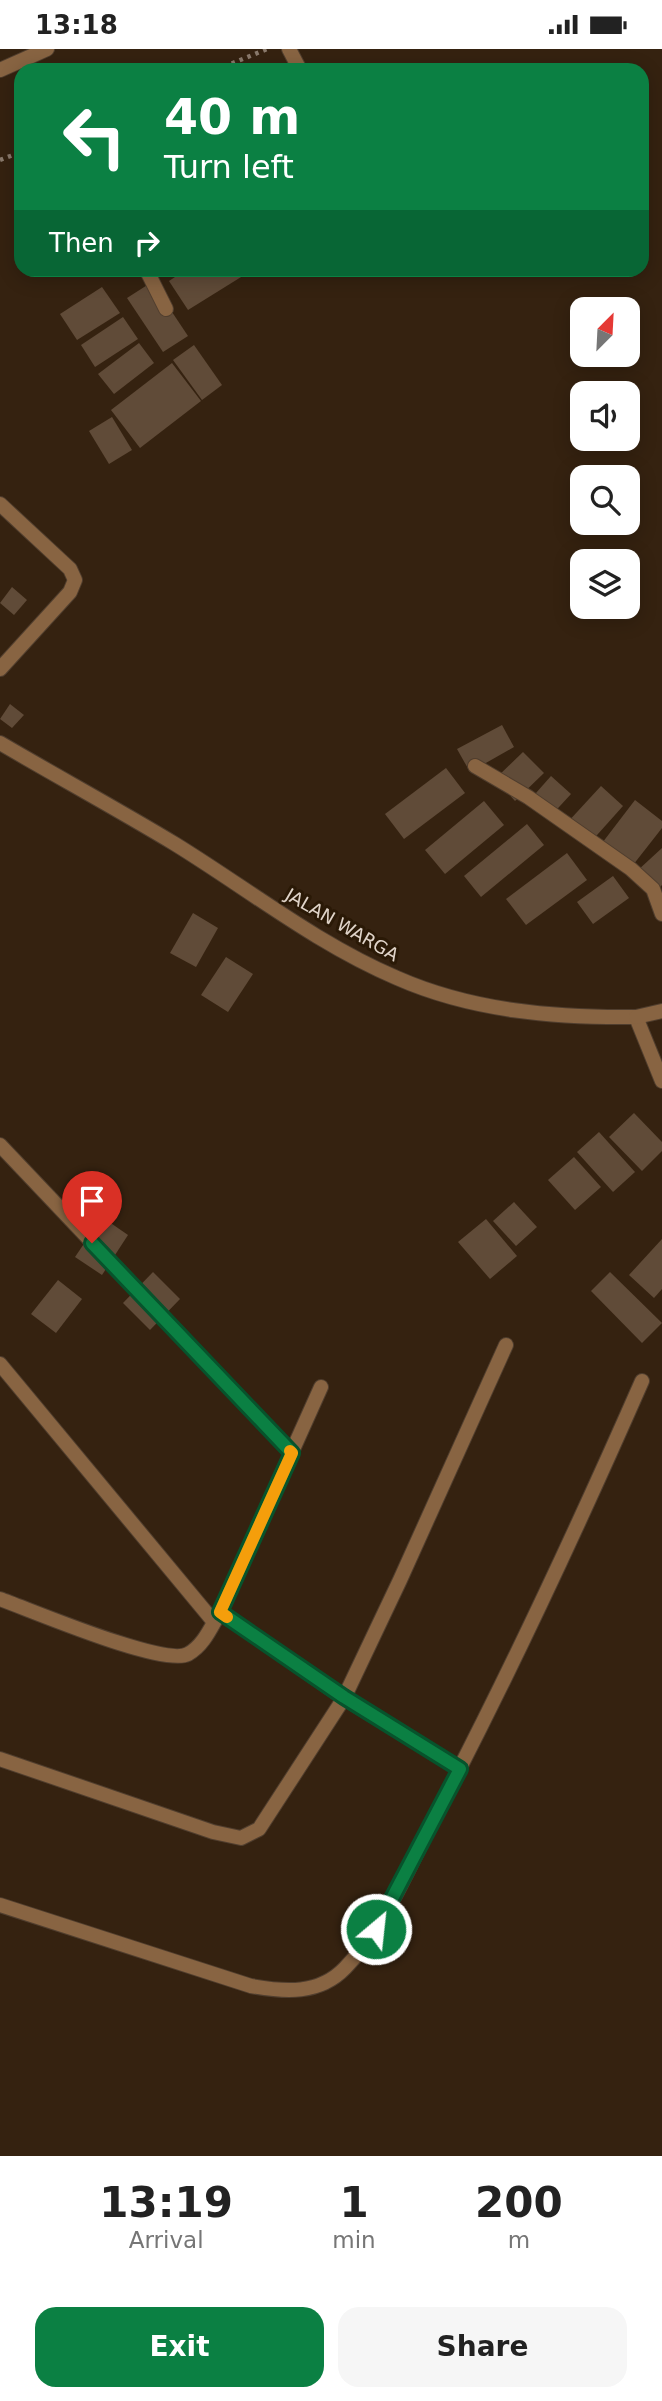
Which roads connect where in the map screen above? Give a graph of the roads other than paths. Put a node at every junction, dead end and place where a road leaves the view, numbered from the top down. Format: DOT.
graph roads {
  1 [pos="47,49"];
  2 [pos="16,63"];
  3 [pos="150,277"];
  4 [pos="166,309"];
  5 [pos="0,504"];
  6 [pos="0,669"];
  7 [pos="0,743"];
  8 [pos="475,766"];
  9 [pos="662,914"];
  10 [pos="662,1011"];
  11 [pos="636,1017"];
  12 [pos="662,1081"];
  13 [pos="1,1147"];
  14 [pos="506,1345"];
  15 [pos="0,1364"];
  16 [pos="642,1381"];
  17 [pos="321,1387"];
  18 [pos="292,1453"];
  19 [pos="0,1598"];
  20 [pos="217,1617"];
  21 [pos="344,1697"];
  22 [pos="0,1759"];
  23 [pos="460,1769"];
  24 [pos="0,1905"];
  1 -- 2 [label="street"];
  3 -- 4 [label="street"];
  5 -- 6 [label="street"];
  7 -- 11 [label="street, JALAN WARGA"];
  8 -- 9 [label="street"];
  10 -- 11 [label="street, JALAN WARGA"];
  11 -- 12 [label="street"];
  13 -- 18 [label="street"];
  14 -- 21 [label="street"];
  15 -- 20 [label="street"];
  16 -- 23 [label="street"];
  17 -- 18 [label="street"];
  18 -- 20 [label="street"];
  19 -- 20 [label="street"];
  20 -- 21 [label="street"];
  21 -- 22 [label="street"];
  21 -- 23 [label="street"];
  23 -- 24 [label="street"];
}
